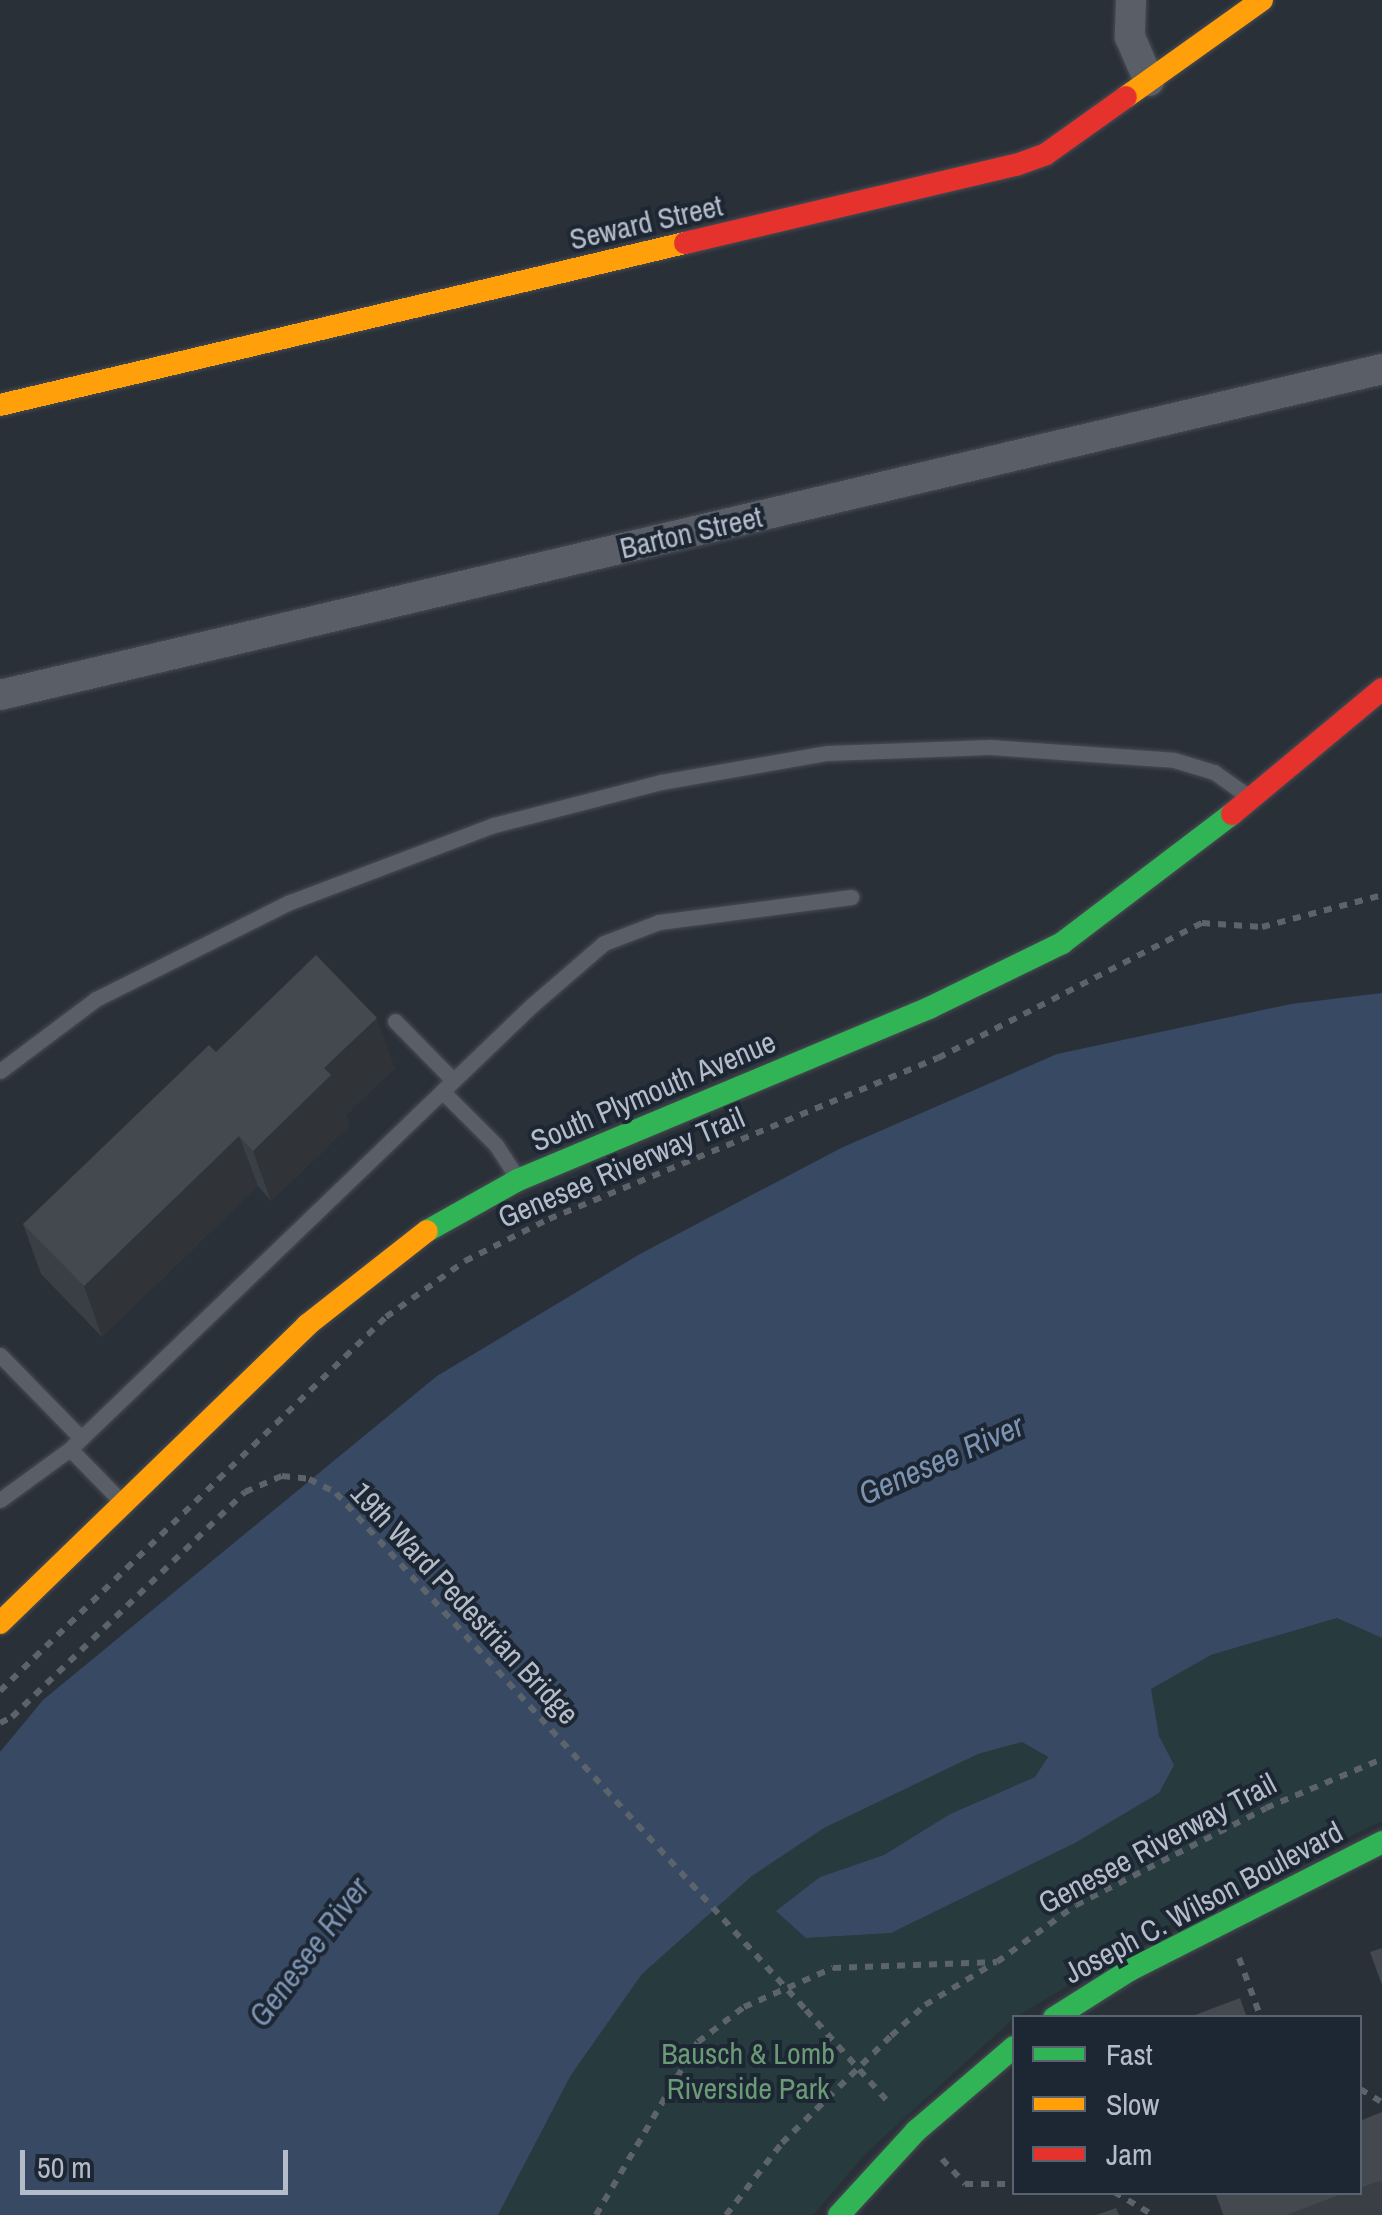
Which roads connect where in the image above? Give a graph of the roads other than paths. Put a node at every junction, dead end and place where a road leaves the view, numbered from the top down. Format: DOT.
graph roads {
  1 [pos="1131,0"];
  2 [pos="1262,0"];
  3 [pos="1149,81"];
  4 [pos="1382,369"];
  5 [pos="0,405"];
  6 [pos="1382,689"];
  7 [pos="0,695"];
  8 [pos="1249,797"];
  9 [pos="851,897"];
  10 [pos="395,1021"];
  11 [pos="0,1071"];
  12 [pos="447,1086"];
  13 [pos="518,1180"];
  14 [pos="0,1354"];
  15 [pos="76,1444"];
  16 [pos="0,1500"];
  17 [pos="123,1504"];
  18 [pos="0,1623"];
  19 [pos="1382,1842"];
  20 [pos="1059,2015"];
  21 [pos="1012,2049"];
  22 [pos="839,2215"];
  1 -- 3 [label="street"];
  2 -- 3 [label="street, Seward Street"];
  3 -- 5 [label="street, Seward Street"];
  4 -- 7 [label="street, Barton Street"];
  6 -- 8 [label="street, South Plymouth Avenue"];
  8 -- 11 [label="lane"];
  8 -- 13 [label="street, South Plymouth Avenue"];
  9 -- 12 [label="lane"];
  10 -- 12 [label="lane"];
  12 -- 13 [label="lane"];
  12 -- 15 [label="lane"];
  13 -- 17 [label="street, South Plymouth Avenue"];
  14 -- 15 [label="lane"];
  15 -- 16 [label="lane"];
  15 -- 17 [label="lane"];
  17 -- 18 [label="street, South Plymouth Avenue"];
  19 -- 20 [label="street, Joseph C. Wilson Boulevard"];
  21 -- 22 [label="street"];
}
